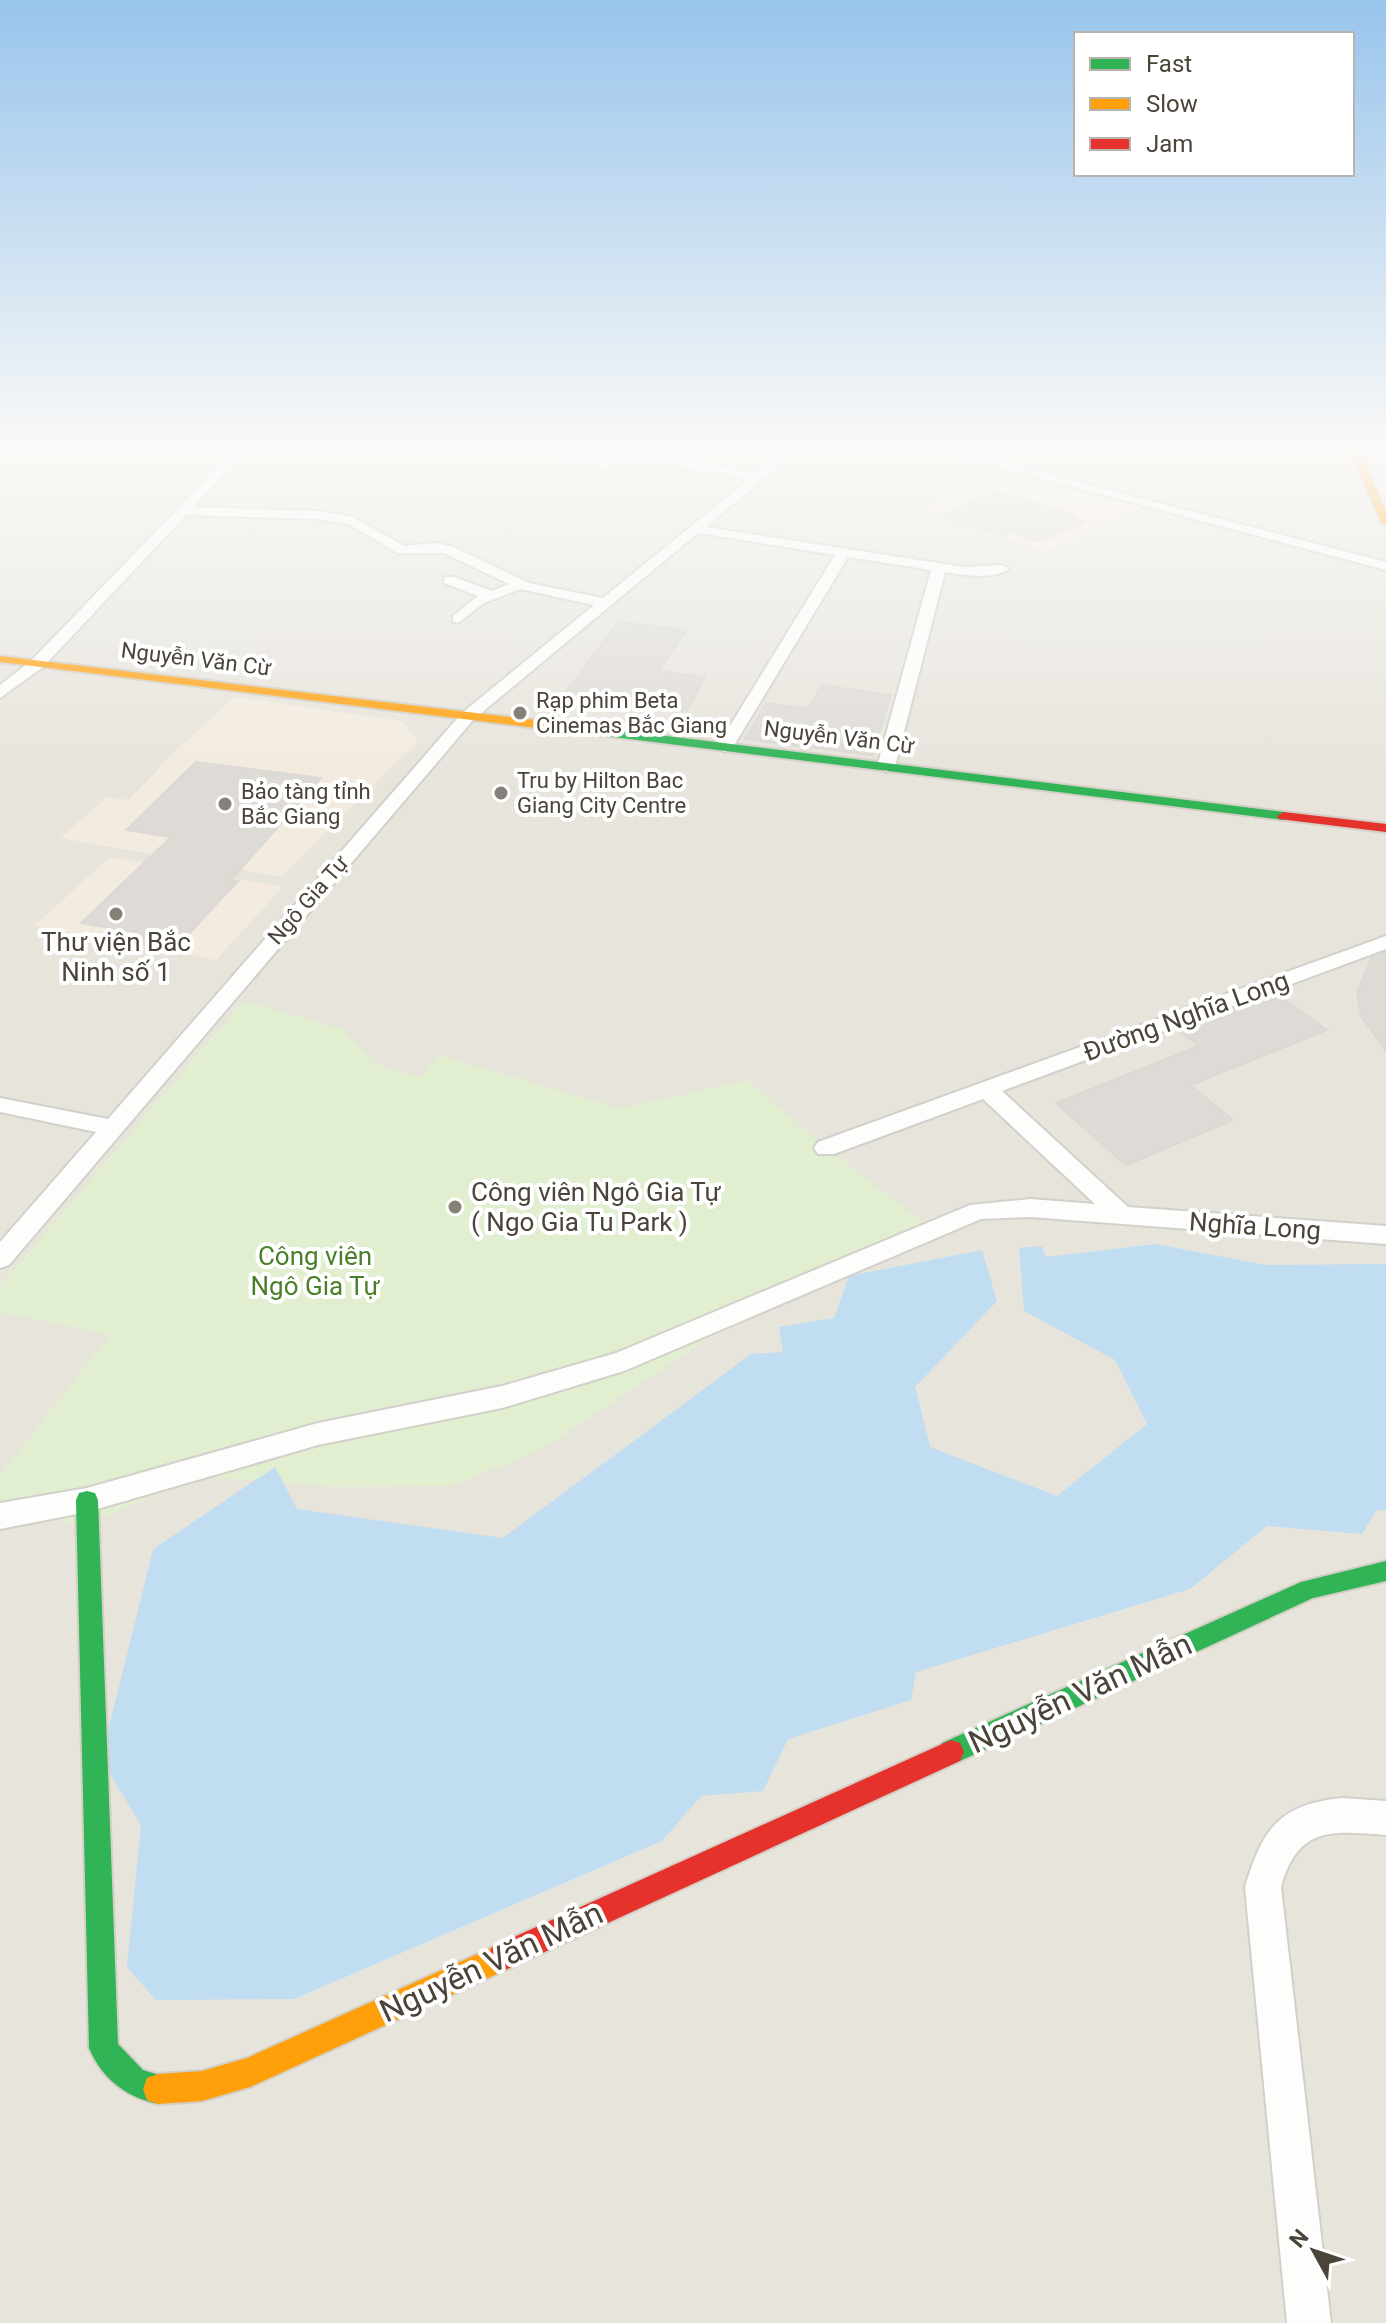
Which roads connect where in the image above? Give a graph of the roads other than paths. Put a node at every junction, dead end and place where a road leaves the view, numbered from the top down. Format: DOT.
graph roads {
  1 [pos="140,556"];
  2 [pos="462,556"];
  3 [pos="663,556"];
  4 [pos="841,556"];
  5 [pos="872,556"];
  6 [pos="1349,556"];
  7 [pos="1386,566"];
  8 [pos="939,567"];
  9 [pos="1002,569"];
  10 [pos="449,580"];
  11 [pos="520,584"];
  12 [pos="492,596"];
  13 [pos="606,603"];
  14 [pos="458,619"];
  15 [pos="0,659"];
  16 [pos="37,664"];
  17 [pos="0,693"];
  18 [pos="468,716"];
  19 [pos="725,747"];
  20 [pos="886,767"];
  21 [pos="1386,828"];
  22 [pos="1386,942"];
  23 [pos="986,1089"];
  24 [pos="0,1105"];
  25 [pos="111,1127"];
  26 [pos="826,1148"];
  27 [pos="1124,1217"];
  28 [pos="1386,1235"];
  29 [pos="0,1259"];
  30 [pos="87,1500"];
  31 [pos="0,1516"];
  32 [pos="1386,1571"];
  33 [pos="1386,1818"];
  34 [pos="1309,2323"];
  1 -- 16 [label="street"];
  2 -- 11 [label="street"];
  3 -- 13 [label="street, Ngô Gia Tự"];
  4 -- 19 [label="street"];
  5 -- 8 [label="street"];
  6 -- 7 [label="street"];
  8 -- 9 [label="street"];
  8 -- 20 [label="street"];
  10 -- 12 [label="street"];
  11 -- 12 [label="street"];
  11 -- 13 [label="street"];
  12 -- 14 [label="street"];
  13 -- 18 [label="street, Ngô Gia Tự"];
  15 -- 16 [label="street, Nguyễn Văn Cừ"];
  16 -- 17 [label="street"];
  16 -- 18 [label="street, Nguyễn Văn Cừ"];
  18 -- 19 [label="street, Nguyễn Văn Cừ"];
  18 -- 25 [label="street, Ngô Gia Tự"];
  19 -- 20 [label="street, Nguyễn Văn Cừ"];
  20 -- 21 [label="street, Nguyễn Văn Cừ"];
  22 -- 23 [label="street, Đường Nghĩa Long"];
  23 -- 26 [label="street, Đường Nghĩa Long"];
  23 -- 27 [label="street"];
  24 -- 25 [label="street"];
  25 -- 29 [label="street, Ngô Gia Tự"];
  27 -- 28 [label="street, Nghĩa Long"];
  27 -- 30 [label="street"];
  30 -- 31 [label="street"];
  30 -- 32 [label="street, Nguyễn Văn Mẫn"];
  33 -- 34 [label="street"];
}
